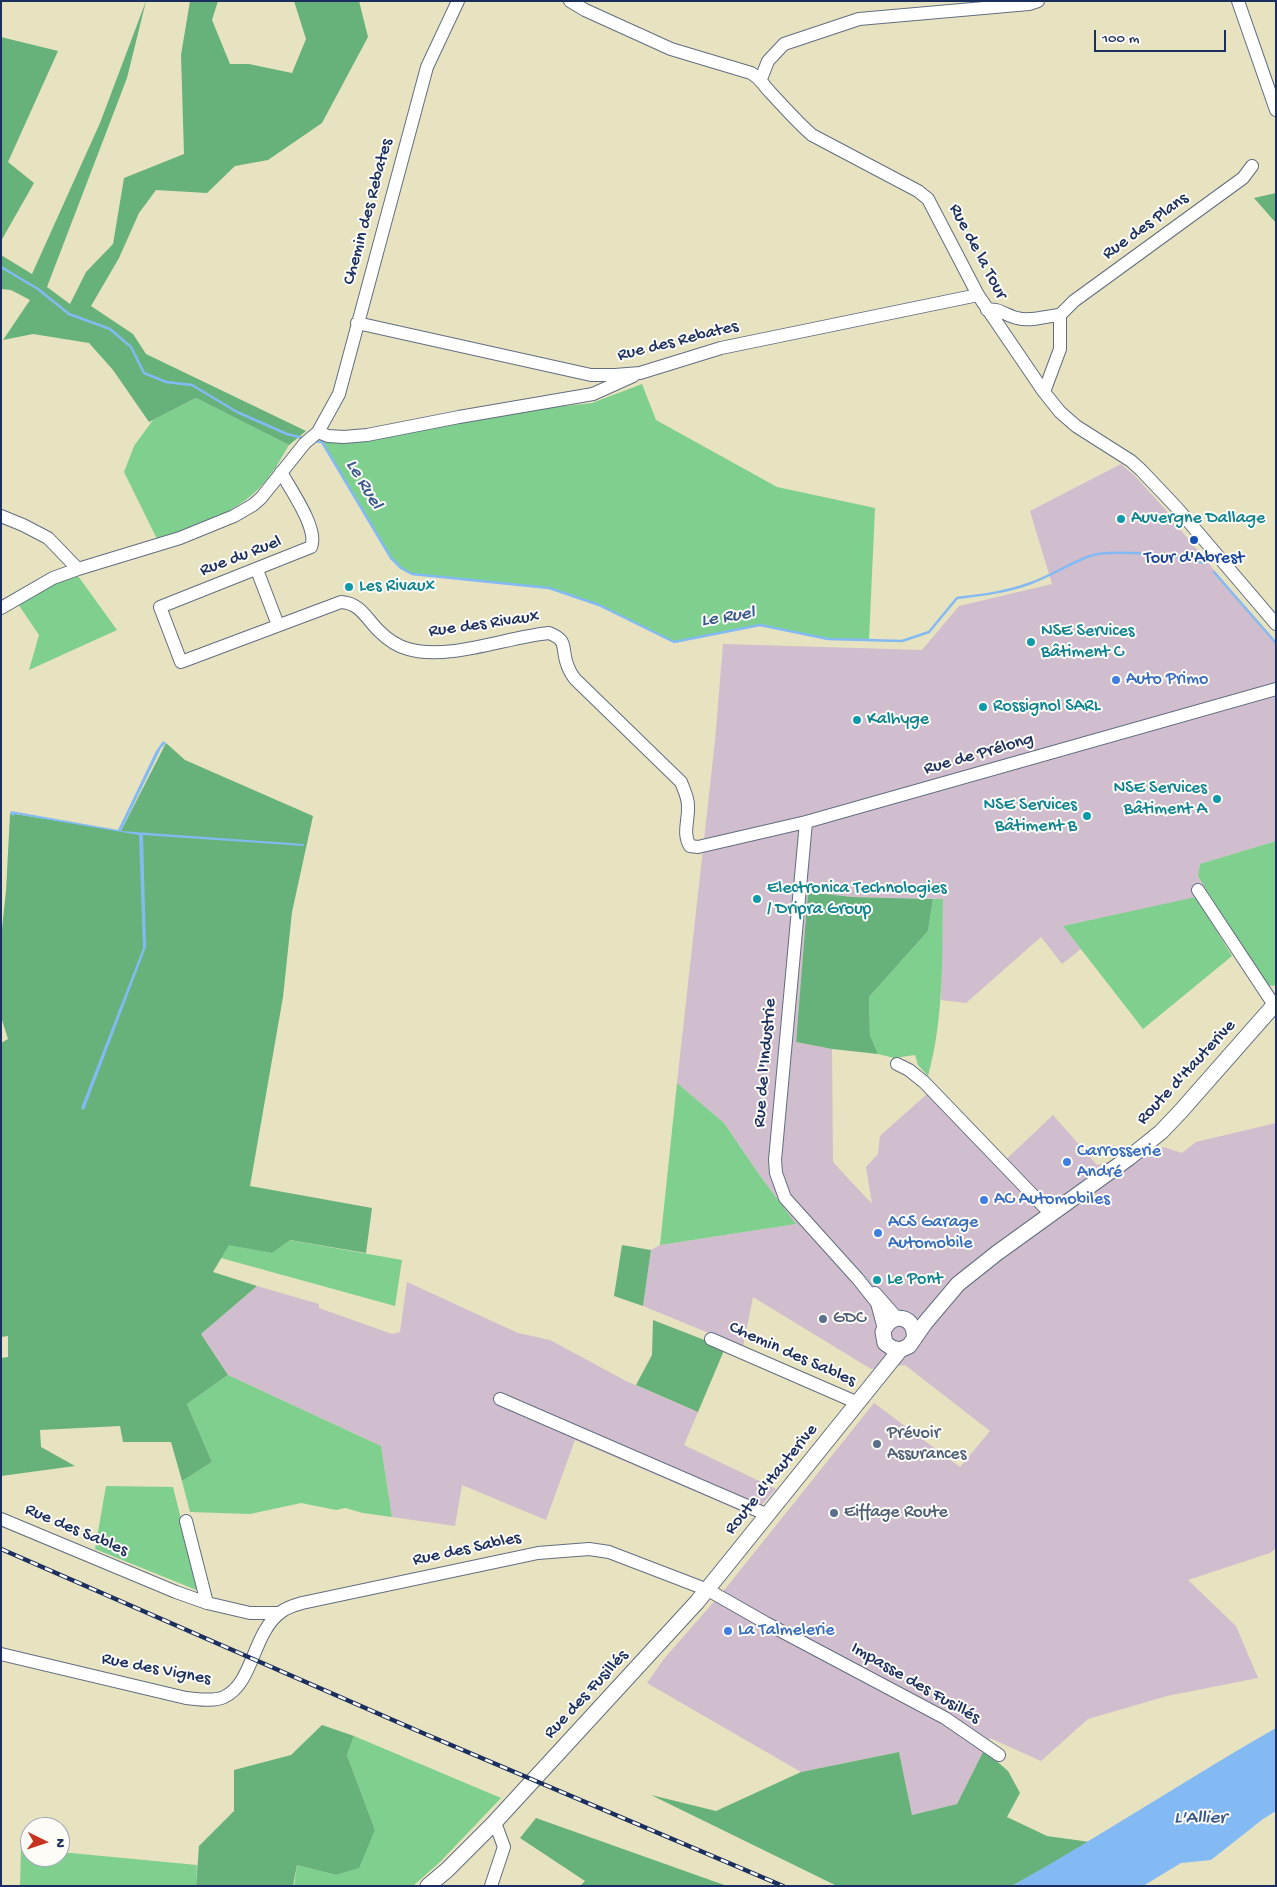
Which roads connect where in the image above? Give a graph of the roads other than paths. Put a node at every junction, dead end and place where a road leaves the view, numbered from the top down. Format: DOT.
graph roads {
  1 [pos="458,1"];
  2 [pos="570,1"];
  3 [pos="1038,1"];
  4 [pos="1238,1"];
  5 [pos="761,79"];
  6 [pos="1276,110"];
  7 [pos="1252,166"];
  8 [pos="978,295"];
  9 [pos="987,310"];
  10 [pos="1060,316"];
  11 [pos="357,323"];
  12 [pos="640,373"];
  13 [pos="1044,392"];
  14 [pos="318,432"];
  15 [pos="281,472"];
  16 [pos="1,516"];
  17 [pos="78,569"];
  18 [pos="257,570"];
  19 [pos="1,608"];
  20 [pos="1276,624"];
  21 [pos="278,625"];
  22 [pos="181,662"];
  23 [pos="1276,688"];
  24 [pos="806,822"];
  25 [pos="690,846"];
  26 [pos="1198,890"];
  27 [pos="1275,1004"];
  28 [pos="897,1064"];
  29 [pos="1051,1214"];
  30 [pos="858,1279"];
  31 [pos="953,1290"];
  32 [pos="900,1319"];
  33 [pos="885,1336"];
  34 [pos="711,1339"];
  35 [pos="914,1339"];
  36 [pos="900,1350"];
  37 [pos="500,1399"];
  38 [pos="862,1399"];
  39 [pos="768,1515"];
  40 [pos="1,1519"];
  41 [pos="186,1521"];
  42 [pos="682,1581"];
  43 [pos="708,1590"];
  44 [pos="697,1602"];
  45 [pos="207,1603"];
  46 [pos="250,1613"];
  47 [pos="280,1613"];
  48 [pos="266,1628"];
  49 [pos="1,1654"];
  50 [pos="999,1755"];
  51 [pos="493,1824"];
  52 [pos="428,1886"];
  53 [pos="438,1886"];
  54 [pos="491,1886"];
  1 -- 11 [label="street, Chemin des Rebates"];
  2 -- 5 [label="street, Rue de la Tour"];
  3 -- 5 [label="street"];
  4 -- 6 [label="street"];
  5 -- 8 [label="street, Rue de la Tour"];
  7 -- 10 [label="street, Rue des Plans"];
  8 -- 9 [label="street, Rue de la Tour"];
  8 -- 12 [label="street, Rue des Rebates"];
  9 -- 10 [label="street"];
  9 -- 13 [label="street, Rue de la Tour"];
  10 -- 13 [label="street"];
  11 -- 12 [label="street, Rue des Rebates"];
  11 -- 14 [label="street, Chemin des Rebates"];
  12 -- 14 [label="street"];
  13 -- 20 [label="street, Rue de la Tour"];
  14 -- 15 [label="street, Chemin des Rebates"];
  15 -- 17 [label="street, Chemin des Rebates"];
  15 -- 18 [label="street, Rue du Ruel"];
  16 -- 17 [label="street"];
  17 -- 19 [label="street, Chemin des Rebates"];
  18 -- 21 [label="street"];
  18 -- 22 [label="street, Rue du Ruel"];
  21 -- 22 [label="street, Rue des Rivaux"];
  21 -- 25 [label="street, Rue des Rivaux"];
  23 -- 24 [label="street, Rue de Prélong"];
  24 -- 25 [label="street, Rue de Prélong"];
  24 -- 30 [label="street, Rue de l'Industrie"];
  26 -- 27 [label="street"];
  27 -- 29 [label="main road, Route d'Hauterive"];
  28 -- 29 [label="street"];
  29 -- 31 [label="main road, Route d'Hauterive"];
  30 -- 32 [label="street, Rue de l'Industrie"];
  30 -- 33 [label="street, Rue de l'Industrie"];
  31 -- 32 [label="main road, Route d'Hauterive"];
  31 -- 35 [label="main road, Route d'Hauterive"];
  32 -- 33 [label="main road"];
  32 -- 35 [label="main road"];
  33 -- 36 [label="main road"];
  33 -- 38 [label="main road, Route d'Hauterive"];
  34 -- 38 [label="street, Chemin des Sables"];
  35 -- 36 [label="main road"];
  36 -- 38 [label="main road, Route d'Hauterive"];
  37 -- 39 [label="street"];
  38 -- 39 [label="main road, Route d'Hauterive"];
  39 -- 43 [label="main road, Route d'Hauterive"];
  40 -- 45 [label="street, Rue des Sables"];
  41 -- 45 [label="street"];
  42 -- 43 [label="street, Rue des Sables"];
  42 -- 44 [label="street"];
  42 -- 47 [label="street, Rue des Sables"];
  43 -- 44 [label="main road, Rue des Fusillés"];
  43 -- 50 [label="street, Impasse des Fusillés"];
  44 -- 51 [label="main road, Rue des Fusillés"];
  45 -- 46 [label="street, Rue des Sables"];
  46 -- 47 [label="street, Rue des Sables"];
  46 -- 48 [label="street"];
  47 -- 48 [label="street, Rue des Sables"];
  48 -- 49 [label="street, Rue des Vignes"];
  51 -- 52 [label="main road, Rue des Fusillés"];
  51 -- 53 [label="main road, Rue des Fusillés"];
  51 -- 54 [label="street"];
}
